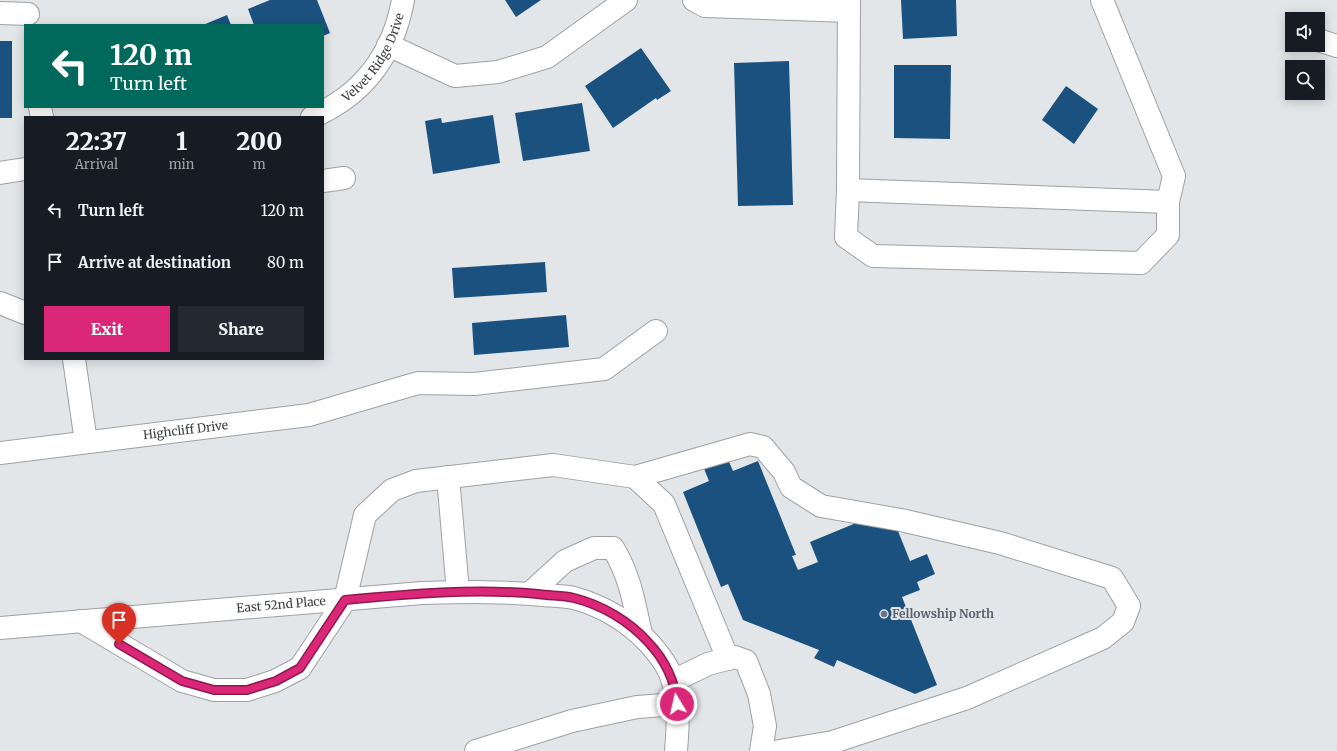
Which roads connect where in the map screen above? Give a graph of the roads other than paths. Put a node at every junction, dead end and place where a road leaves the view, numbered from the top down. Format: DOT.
graph roads {
  1 [pos="403,0"];
  2 [pos="626,0"];
  3 [pos="694,0"];
  4 [pos="1102,0"];
  5 [pos="849,5"];
  6 [pos="0,13"];
  7 [pos="28,13"];
  8 [pos="1325,42"];
  9 [pos="388,45"];
  10 [pos="1337,46"];
  11 [pos="314,116"];
  12 [pos="24,169"];
  13 [pos="0,173"];
  14 [pos="344,178"];
  15 [pos="324,181"];
  16 [pos="848,190"];
  17 [pos="1168,202"];
  18 [pos="0,303"];
  19 [pos="24,313"];
  20 [pos="656,331"];
  21 [pos="74,360"];
  22 [pos="86,442"];
  23 [pos="0,453"];
  24 [pos="448,477"];
  25 [pos="635,478"];
  26 [pos="458,592"];
  27 [pos="530,594"];
  28 [pos="345,600"];
  29 [pos="81,621"];
  30 [pos="0,628"];
  31 [pos="641,634"];
  32 [pos="728,659"];
  33 [pos="673,680"];
  34 [pos="677,704"];
  35 [pos="476,751"];
  36 [pos="676,751"];
  37 [pos="761,751"];
  38 [pos="779,751"];
  1 -- 9 [label="street, Velvet Ridge Drive"];
  2 -- 9 [label="street"];
  3 -- 5 [label="street"];
  4 -- 17 [label="street"];
  5 -- 16 [label="street"];
  6 -- 7 [label="street"];
  8 -- 10 [label="street"];
  9 -- 11 [label="street, Velvet Ridge Drive"];
  12 -- 13 [label="street"];
  14 -- 15 [label="street"];
  16 -- 17 [label="street"];
  16 -- 17 [label="street"];
  18 -- 19 [label="street"];
  20 -- 22 [label="street, Highcliff Drive"];
  21 -- 22 [label="street"];
  22 -- 23 [label="street, Highcliff Drive"];
  24 -- 25 [label="street"];
  24 -- 26 [label="street"];
  24 -- 28 [label="street"];
  25 -- 32 [label="street"];
  25 -- 38 [label="street"];
  26 -- 27 [label="street, East 52nd Place"];
  26 -- 28 [label="street, East 52nd Place"];
  27 -- 31 [label="street, East 52nd Place"];
  27 -- 31 [label="street"];
  28 -- 29 [label="street, East 52nd Place"];
  28 -- 29 [label="street"];
  29 -- 30 [label="street, East 52nd Place"];
  31 -- 33 [label="street, East 52nd Place"];
  32 -- 33 [label="street"];
  32 -- 37 [label="street"];
  33 -- 34 [label="street, East 52nd Place"];
  34 -- 35 [label="street"];
  34 -- 36 [label="street, East 52nd Place"];
}
